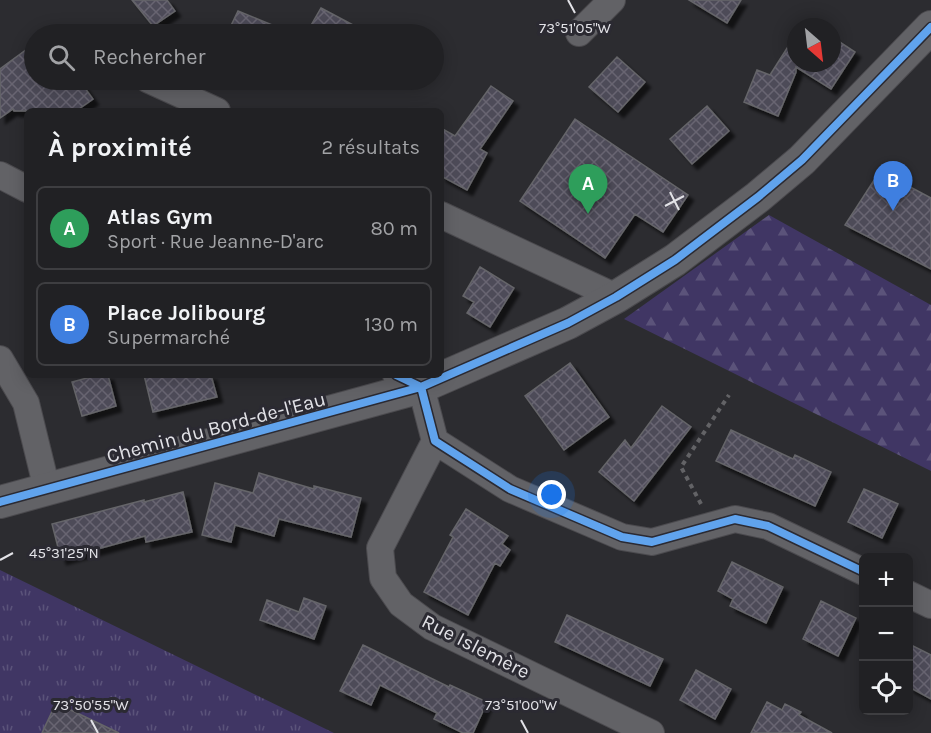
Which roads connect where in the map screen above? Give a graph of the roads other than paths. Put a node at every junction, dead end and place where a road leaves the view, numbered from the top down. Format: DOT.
graph roads {
  1 [pos="612,0"];
  2 [pos="931,27"];
  3 [pos="579,33"];
  4 [pos="171,90"];
  5 [pos="210,108"];
  6 [pos="0,175"];
  7 [pos="24,187"];
  8 [pos="444,216"];
  9 [pos="616,297"];
  10 [pos="0,359"];
  11 [pos="444,368"];
  12 [pos="408,381"];
  13 [pos="435,441"];
  14 [pos="47,489"];
  15 [pos="0,502"];
  16 [pos="859,570"];
  17 [pos="913,596"];
  18 [pos="931,605"];
  19 [pos="651,733"];
  1 -- 3 [label="street"];
  2 -- 9 [label="street, Chemin du Bord-de-l'Eau"];
  4 -- 5 [label="street"];
  6 -- 7 [label="street"];
  8 -- 9 [label="street"];
  9 -- 11 [label="street, Chemin du Bord-de-l'Eau"];
  10 -- 14 [label="street"];
  12 -- 13 [label="street"];
  12 -- 14 [label="street, Chemin du Bord-de-l'Eau"];
  13 -- 16 [label="street"];
  13 -- 19 [label="street, Rue Islemère"];
  14 -- 15 [label="street, Chemin du Bord-de-l'Eau"];
  17 -- 18 [label="street"];
}
